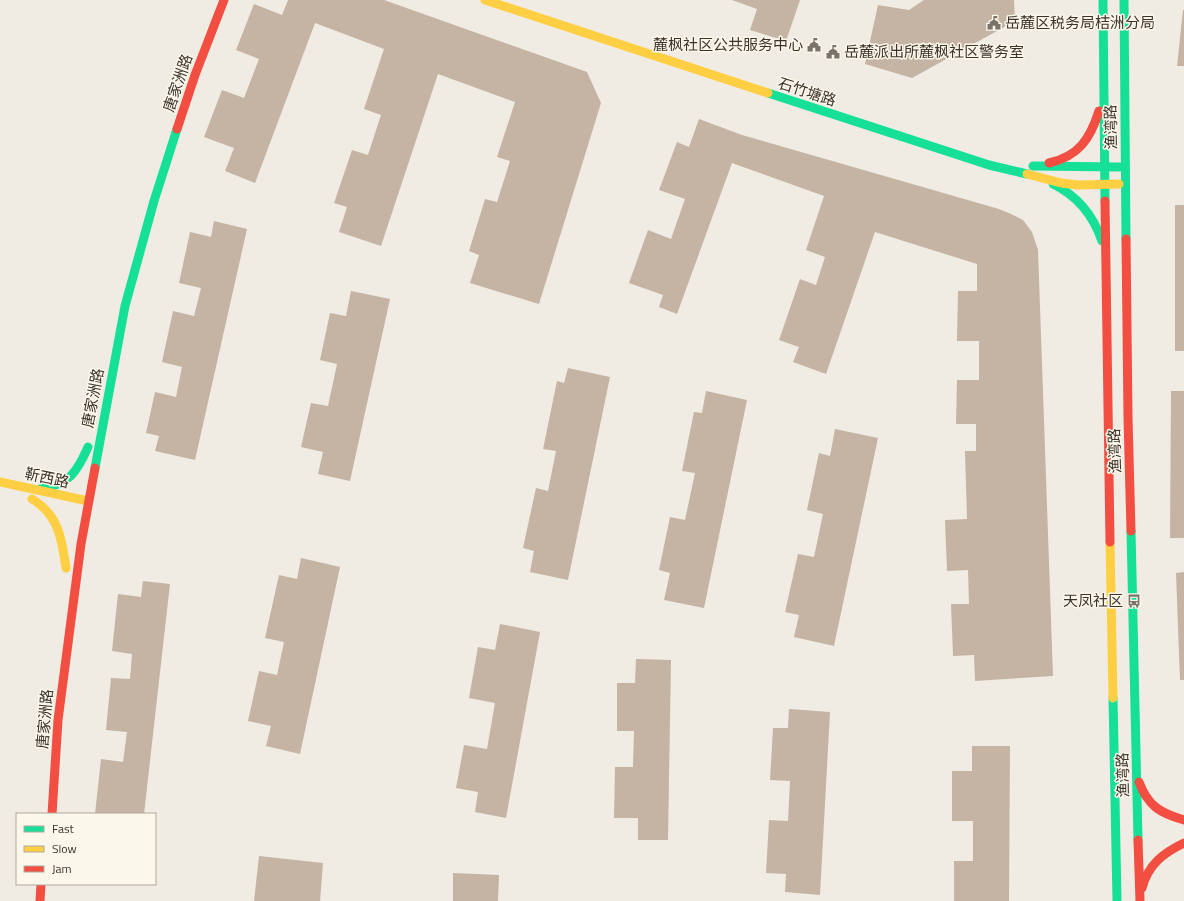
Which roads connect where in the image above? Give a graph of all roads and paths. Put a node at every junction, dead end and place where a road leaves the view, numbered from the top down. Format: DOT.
graph roads {
  1 [pos="224,0"];
  2 [pos="485,0"];
  3 [pos="514,0"];
  4 [pos="1103,0"];
  5 [pos="1124,0"];
  6 [pos="552,12"];
  7 [pos="718,67"];
  8 [pos="1104,86"];
  9 [pos="1029,166"];
  10 [pos="1126,166"];
  11 [pos="1104,167"];
  12 [pos="1032,176"];
  13 [pos="1105,184"];
  14 [pos="1126,184"];
  15 [pos="1106,261"];
  16 [pos="82,477"];
  17 [pos="0,482"];
  18 [pos="30,495"];
  19 [pos="78,495"];
  20 [pos="88,501"];
  21 [pos="50,503"];
  22 [pos="87,511"];
  23 [pos="71,538"];
  24 [pos="52,695"];
  25 [pos="47,742"];
  26 [pos="1137,773"];
  27 [pos="44,798"];
  28 [pos="43,813"];
  29 [pos="52,813"];
  30 [pos="1184,820"];
  31 [pos="1184,843"];
  32 [pos="41,885"];
  33 [pos="1140,900"];
  34 [pos="40,901"];
  35 [pos="1117,901"];
  1 -- 20 [label="street, 唐家洲路"];
  2 -- 12 [label="street, 石竹塘路"];
  3 -- 6 [label="street"];
  4 -- 8 [label="street, 渔湾路"];
  5 -- 10 [label="street, 渔湾路"];
  7 -- 9 [label="street, 石竹塘路"];
  8 -- 9 [label="street"];
  8 -- 11 [label="street, 渔湾路"];
  9 -- 11 [label="street, 石竹塘路"];
  10 -- 11 [label="street, 石竹塘路"];
  10 -- 14 [label="street, 渔湾路"];
  11 -- 13 [label="street, 渔湾路"];
  12 -- 13 [label="street, 石竹塘路"];
  12 -- 15 [label="street"];
  13 -- 14 [label="street, 石竹塘路"];
  13 -- 15 [label="street, 渔湾路"];
  14 -- 26 [label="street, 渔湾路"];
  15 -- 35 [label="street, 渔湾路"];
  16 -- 18 [label="street, 唐家洲路"];
  17 -- 18 [label="street, 靳西路"];
  18 -- 19 [label="street, 靳西路"];
  18 -- 21 [label="street, 靳西路"];
  18 -- 23 [label="street"];
  19 -- 20 [label="street, 靳西路"];
  19 -- 22 [label="street, 靳西路"];
  20 -- 22 [label="street, 唐家洲路"];
  22 -- 29 [label="street, 唐家洲路"];
  24 -- 25 [label="street, 唐家洲路"];
  26 -- 30 [label="street"];
  26 -- 33 [label="street, 渔湾路"];
  27 -- 28 [label="street"];
  31 -- 33 [label="street"];
  32 -- 34 [label="street"];
}
